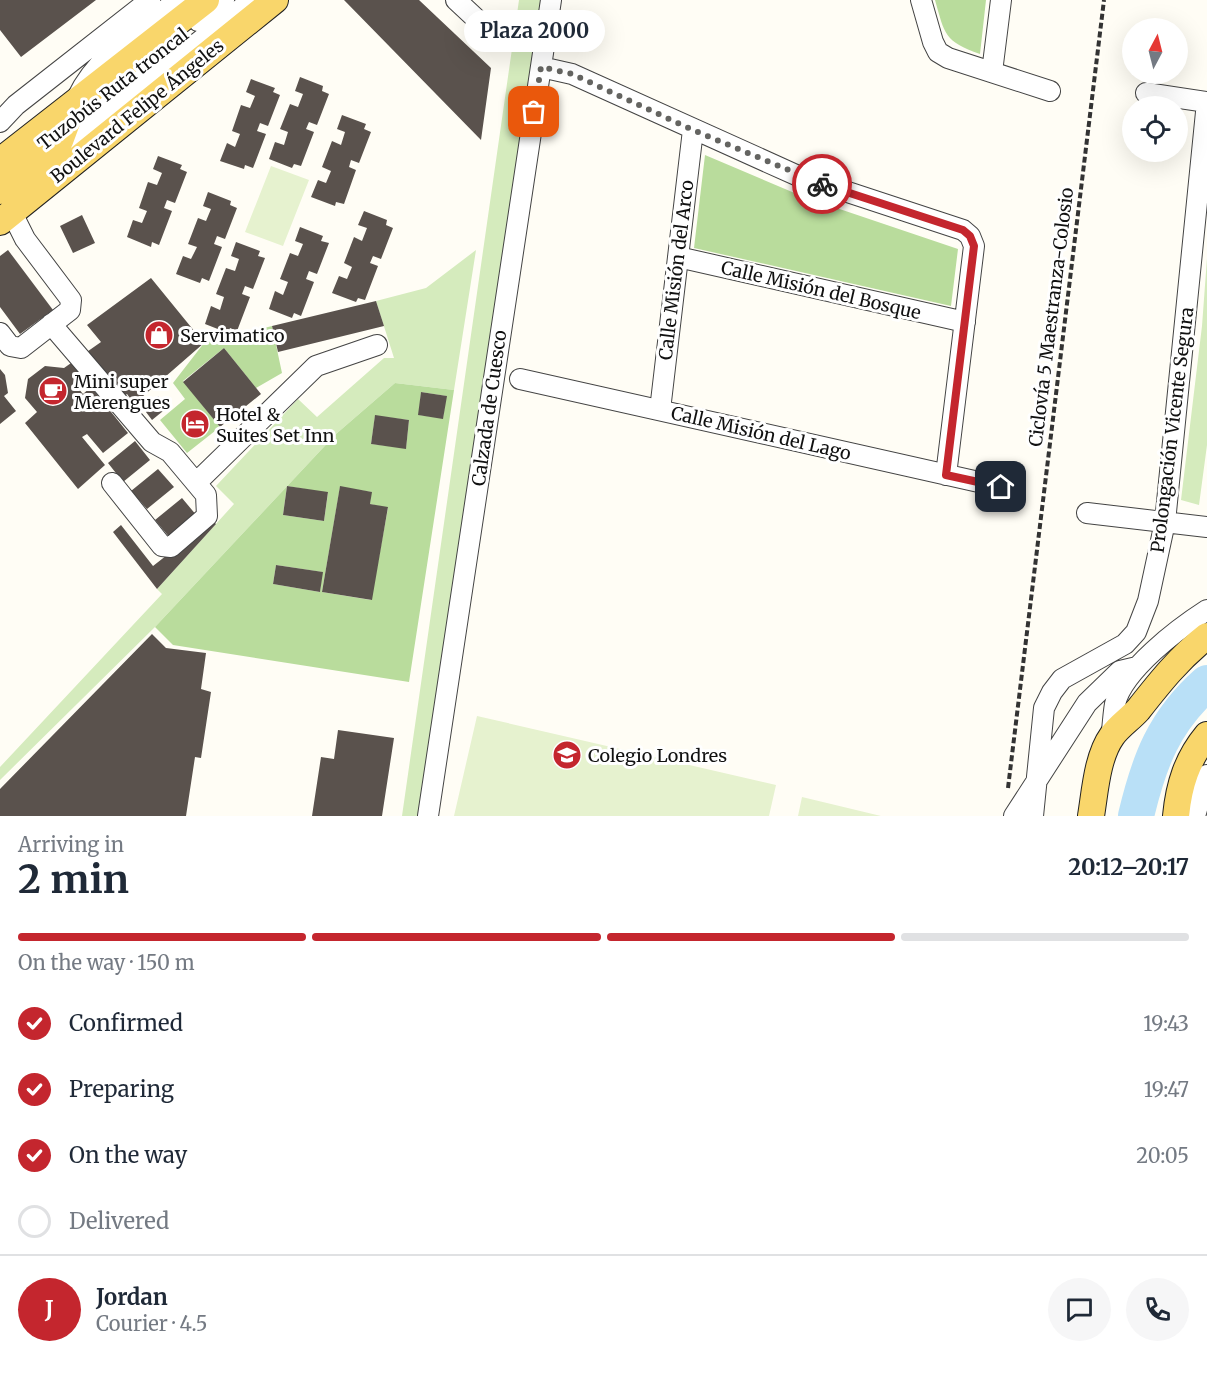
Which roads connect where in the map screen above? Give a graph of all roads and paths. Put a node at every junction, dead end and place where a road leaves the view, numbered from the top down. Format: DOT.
graph roads {
  1 [pos="150,0"];
  2 [pos="178,0"];
  3 [pos="206,0"];
  4 [pos="224,0"];
  5 [pos="252,0"];
  6 [pos="275,0"];
  7 [pos="456,0"];
  8 [pos="551,0"];
  9 [pos="921,0"];
  10 [pos="1000,0"];
  11 [pos="1104,0"];
  12 [pos="486,28"];
  13 [pos="541,67"];
  14 [pos="992,72"];
  15 [pos="1050,91"];
  16 [pos="1146,93"];
  17 [pos="1207,102"];
  18 [pos="70,117"];
  19 [pos="0,122"];
  20 [pos="693,130"];
  21 [pos="0,160"];
  22 [pos="0,176"];
  23 [pos="3,206"];
  24 [pos="678,257"];
  25 [pos="965,322"];
  26 [pos="51,324"];
  27 [pos="0,333"];
  28 [pos="376,345"];
  29 [pos="520,379"];
  30 [pos="660,410"];
  31 [pos="946,475"];
  32 [pos="112,483"];
  33 [pos="196,483"];
  34 [pos="1001,487"];
  35 [pos="1087,513"];
  36 [pos="1165,522"];
  37 [pos="1207,527"];
  38 [pos="1207,610"];
  39 [pos="1207,636"];
  40 [pos="1137,667"];
  41 [pos="1207,735"];
  42 [pos="1111,736"];
  43 [pos="1207,775"];
  44 [pos="1035,781"];
  45 [pos="1007,792"];
  46 [pos="428,816"];
  47 [pos="1014,816"];
  48 [pos="1033,816"];
  49 [pos="1091,816"];
  50 [pos="1176,816"];
  51 [pos="1195,816"];
  1 -- 19 [label="street"];
  2 -- 18 [label="street"];
  3 -- 18 [label="main road"];
  4 -- 18 [label="street, Tuzobús Ruta troncal"];
  5 -- 23 [label="street, Tuzobús Ruta troncal"];
  6 -- 23 [label="main road, Boulevard Felipe Ángeles"];
  7 -- 12 [label="street"];
  8 -- 13 [label="street, Calzada de Cuesco"];
  9 -- 14 [label="street"];
  10 -- 14 [label="street"];
  11 -- 45 [label="path, Ciclovía 5 Maestranza-Colosio"];
  13 -- 20 [label="street"];
  13 -- 46 [label="street, Calzada de Cuesco"];
  14 -- 15 [label="street"];
  16 -- 17 [label="street"];
  17 -- 36 [label="street, Prolongación Vicente Segura"];
  18 -- 21 [label="main road"];
  18 -- 22 [label="street, Tuzobús Ruta troncal"];
  18 -- 23 [label="main road"];
  20 -- 24 [label="street, Calle Misión del Arco"];
  20 -- 25 [label="street"];
  23 -- 26 [label="street"];
  24 -- 25 [label="street, Calle Misión del Bosque"];
  24 -- 30 [label="street, Calle Misión del Arco"];
  25 -- 31 [label="street"];
  26 -- 27 [label="street"];
  26 -- 33 [label="street"];
  28 -- 33 [label="street"];
  29 -- 30 [label="street, Calle Misión del Lago"];
  30 -- 31 [label="street, Calle Misión del Lago"];
  31 -- 34 [label="street, Calle Misión del Lago"];
  32 -- 33 [label="street"];
  35 -- 36 [label="street"];
  36 -- 37 [label="street"];
  36 -- 44 [label="street, Prolongación Vicente Segura"];
  38 -- 40 [label="street"];
  39 -- 42 [label="main road"];
  40 -- 42 [label="street"];
  40 -- 44 [label="street"];
  41 -- 50 [label="main road"];
  42 -- 49 [label="main road"];
  43 -- 51 [label="street"];
  44 -- 47 [label="street"];
  44 -- 48 [label="street, Prolongación Vicente Segura"];
}
